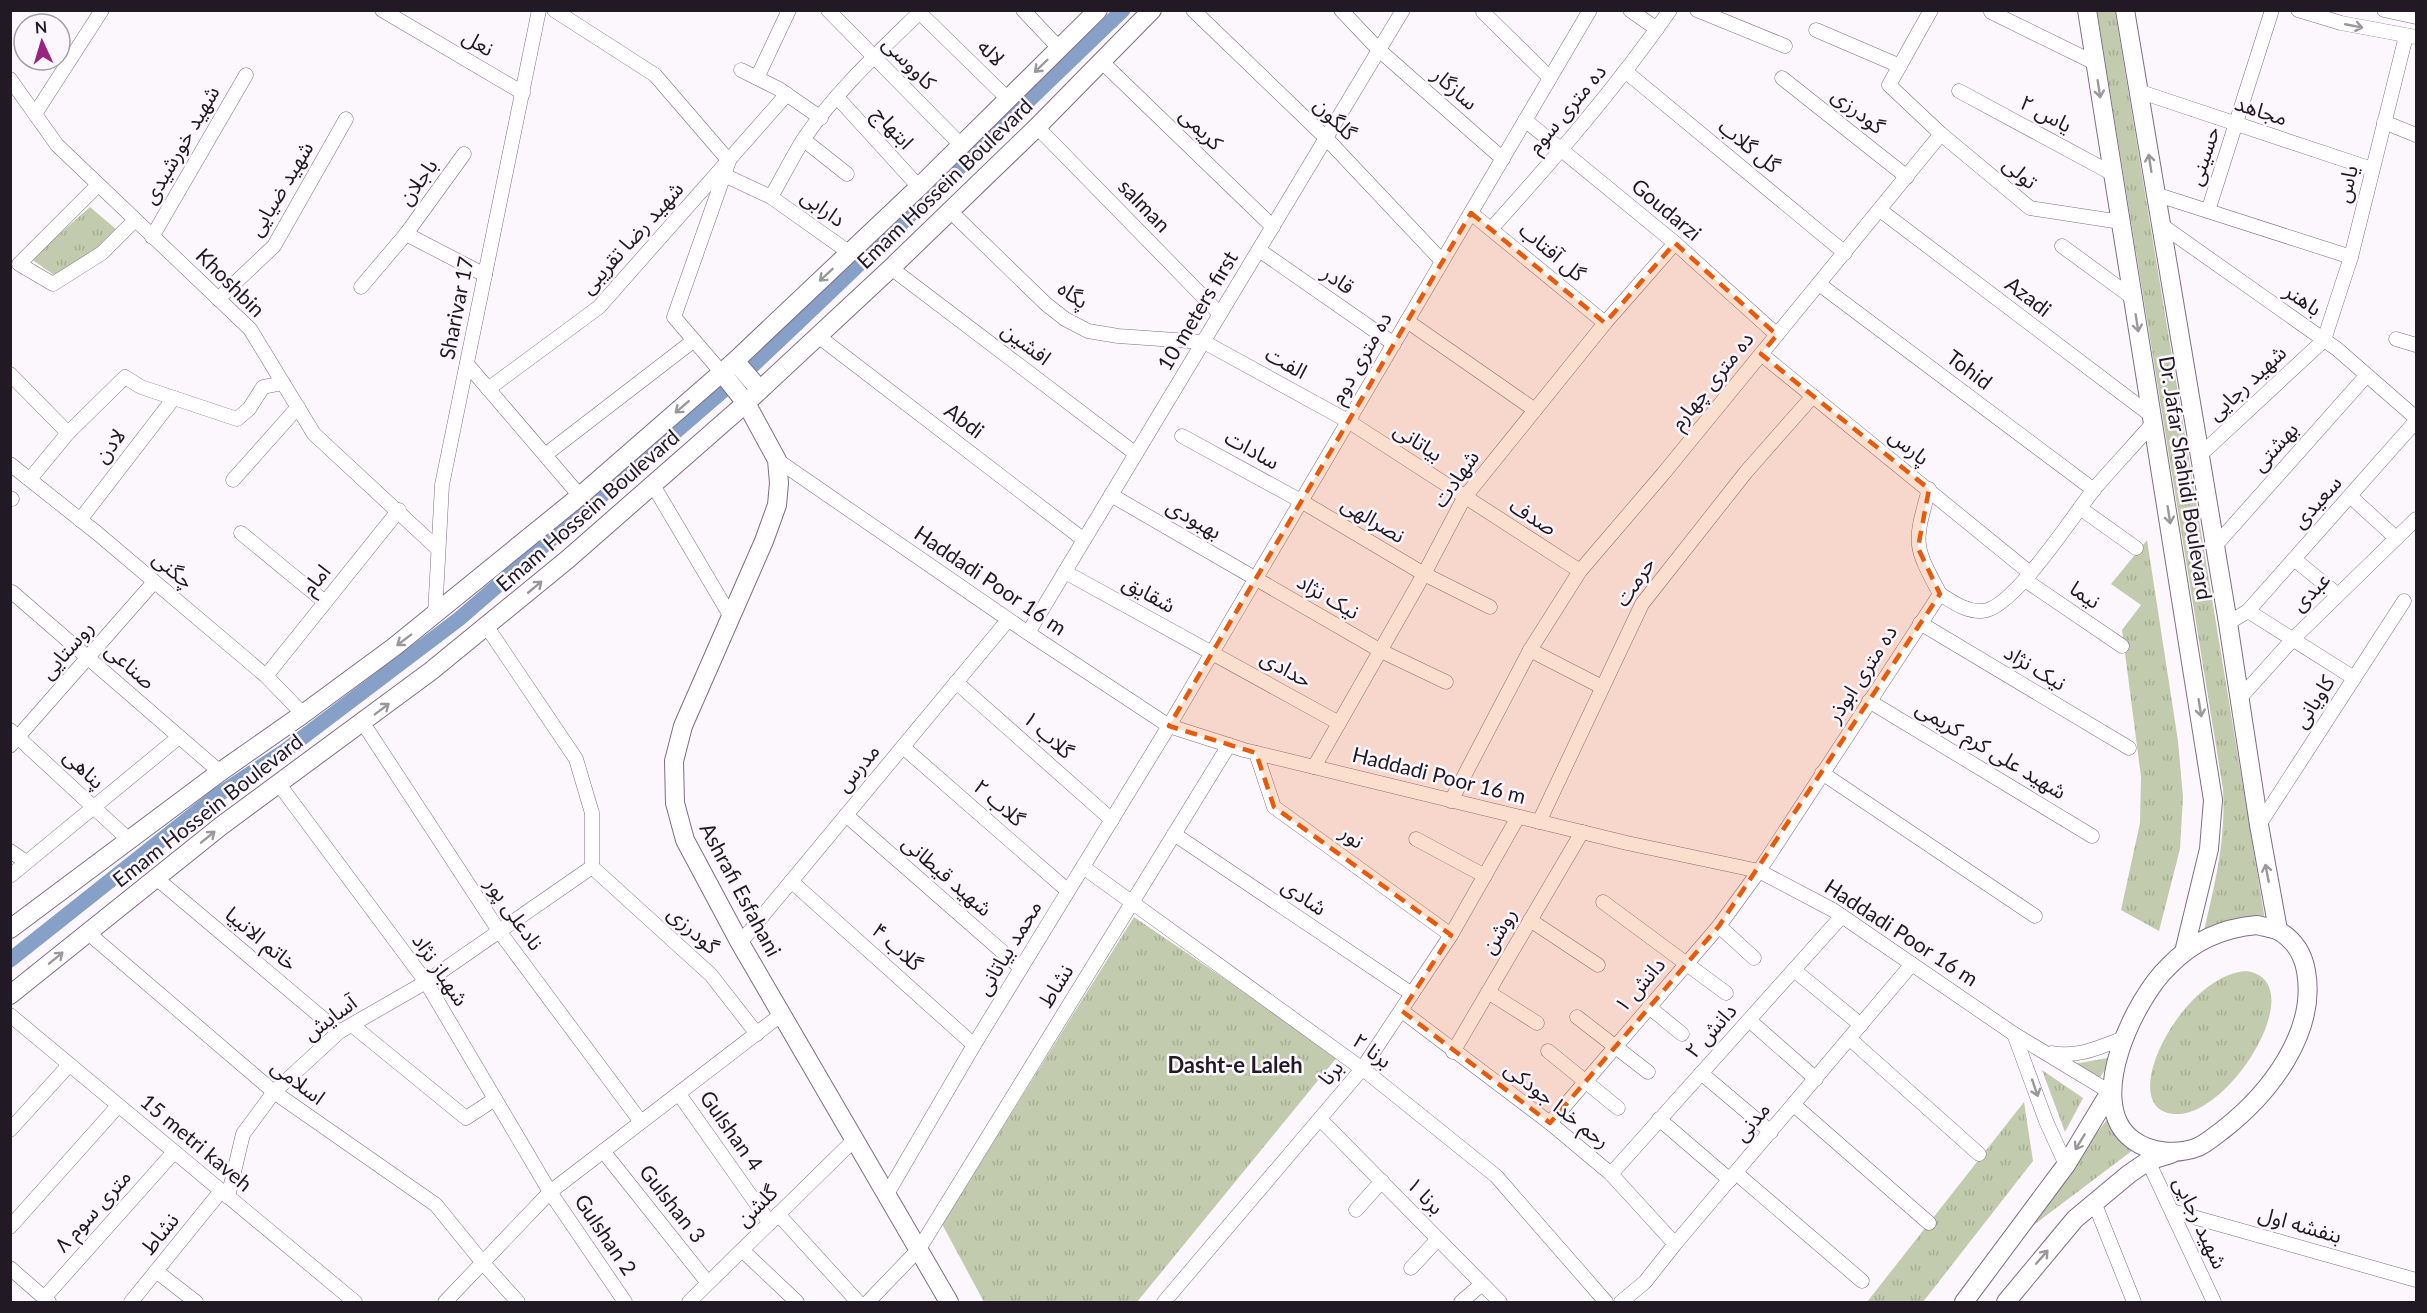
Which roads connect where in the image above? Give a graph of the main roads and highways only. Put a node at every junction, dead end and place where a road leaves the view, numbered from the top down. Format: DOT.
graph roads {
  1 [pos="1152,10"];
  2 [pos="2087,10"];
  3 [pos="2125,10"];
  4 [pos="1092,12"];
  5 [pos="728,367"];
  6 [pos="760,390"];
  7 [pos="746,403"];
  8 [pos="10,929"];
  9 [pos="2278,930"];
  10 [pos="2184,952"];
  11 [pos="10,995"];
  12 [pos="2110,1092"];
  13 [pos="2198,1147"];
  14 [pos="949,1302"];
  15 [pos="1964,1302"];
  16 [pos="2006,1302"];
  1 -- 6 [label="main road, Emam Hossein Boulevard"];
  2 -- 10 [label="main road, Dr. Jafar Shahidi Boulevard, one-way"];
  9 -- 3 [label="main road, Dr. Jafar Shahidi Boulevard, one-way"];
  4 -- 5 [label="main road, Emam Hossein Boulevard, one-way"];
  5 -- 6 [label="main road"];
  5 -- 7 [label="main road, Ashrafi Esfahani"];
  5 -- 8 [label="main road, Emam Hossein Boulevard, one-way"];
  6 -- 7 [label="main road, Emam Hossein Boulevard"];
  11 -- 7 [label="main road, Emam Hossein Boulevard, one-way"];
  7 -- 14 [label="main road, Ashrafi Esfahani"];
  9 -- 10 [label="main road"];
  9 -- 13 [label="main road"];
  10 -- 12 [label="main road"];
  12 -- 13 [label="main road"];
  12 -- 15 [label="main road, one-way"];
  16 -- 13 [label="main road, one-way"];
}
